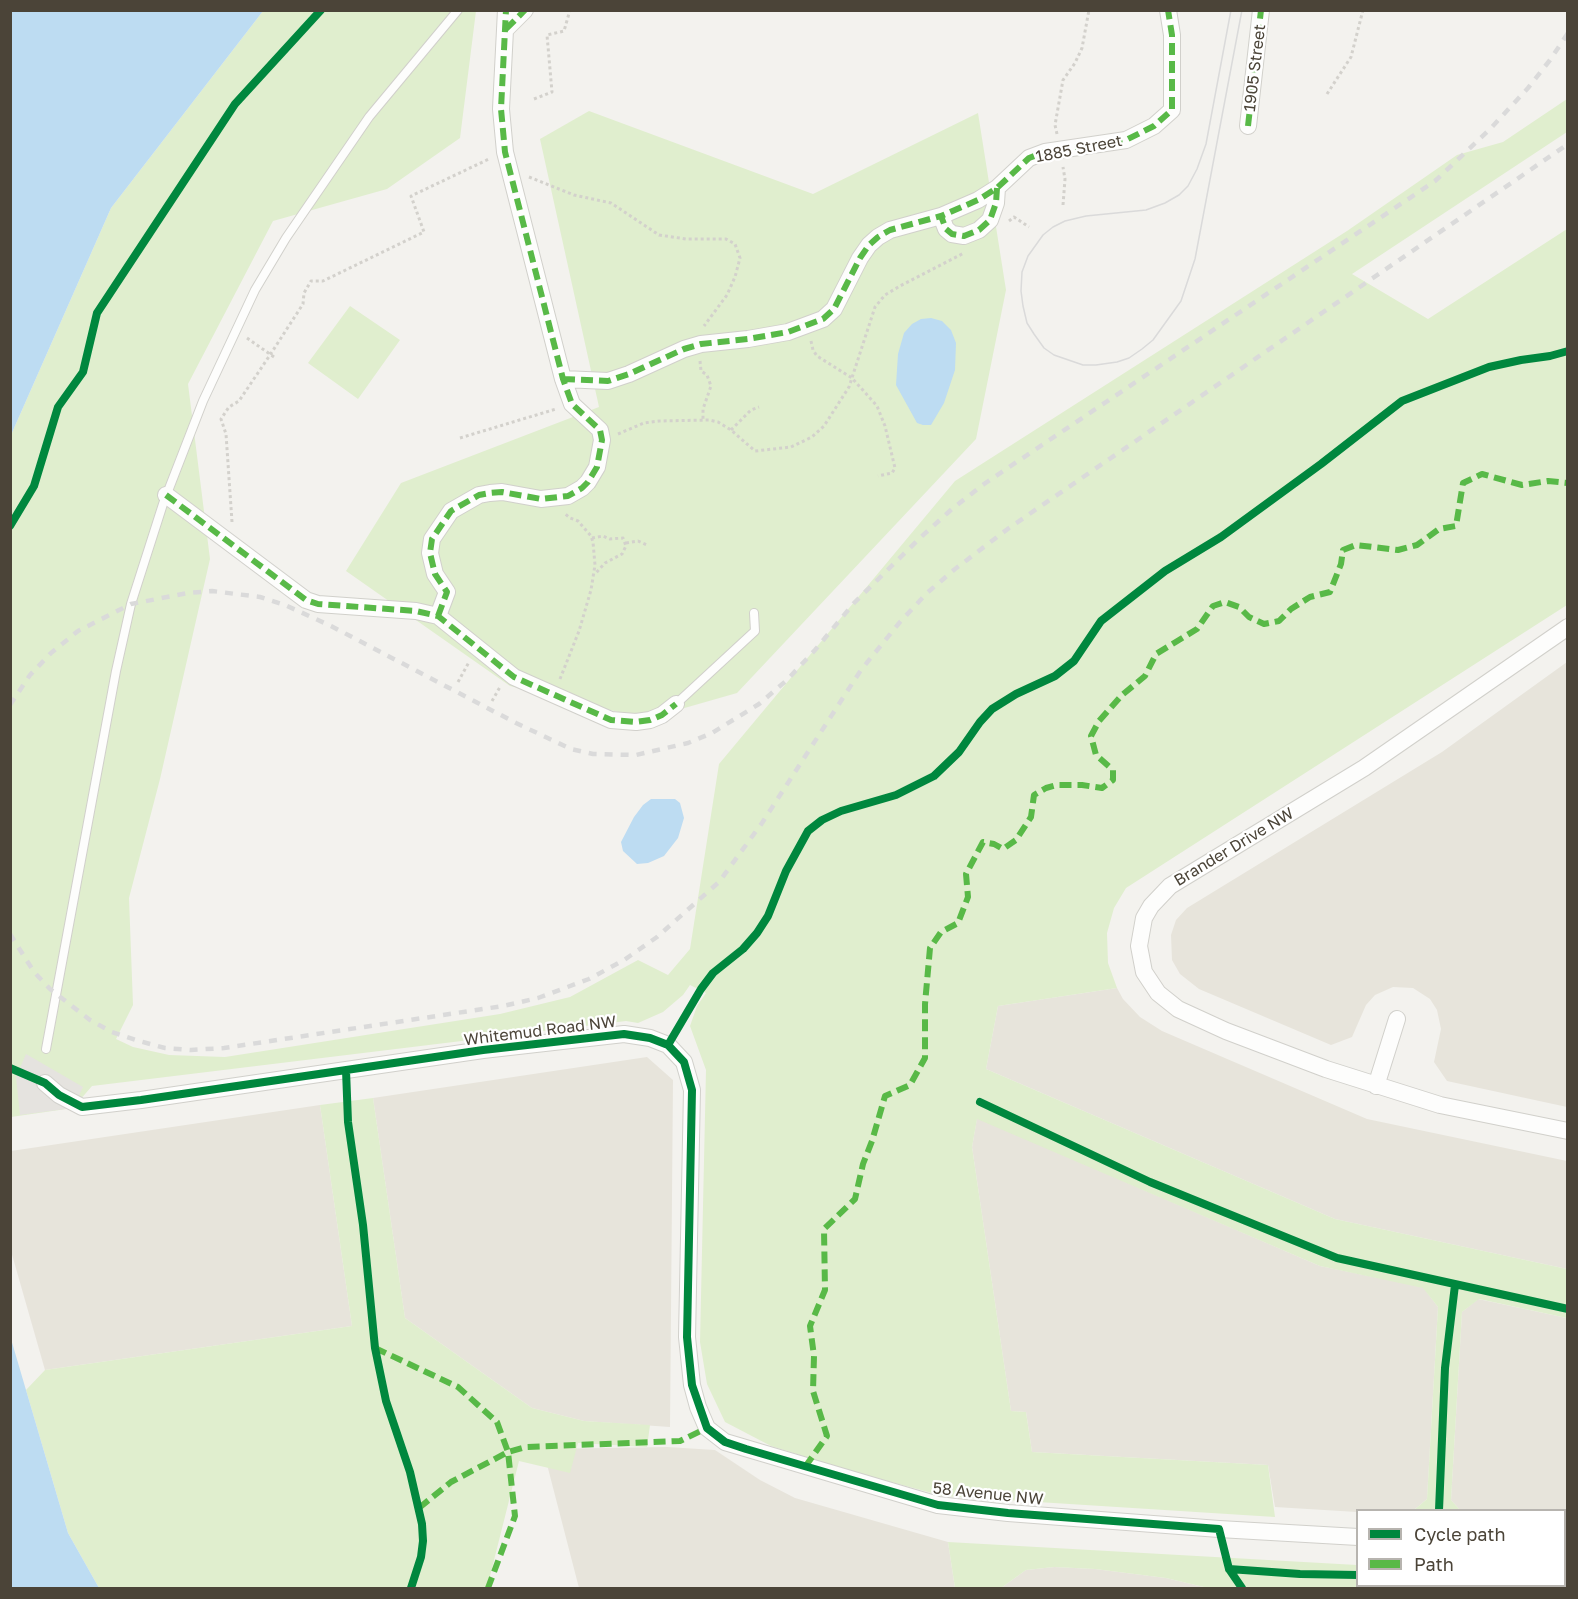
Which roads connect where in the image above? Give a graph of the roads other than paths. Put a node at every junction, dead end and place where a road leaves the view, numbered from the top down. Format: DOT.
graph roads {
  1 [pos="458,10"];
  2 [pos="506,10"];
  3 [pos="525,10"];
  4 [pos="1168,10"];
  5 [pos="1262,10"];
  6 [pos="506,29"];
  7 [pos="1248,126"];
  8 [pos="997,188"];
  9 [pos="941,216"];
  10 [pos="563,379"];
  11 [pos="166,495"];
  12 [pos="754,613"];
  13 [pos="438,616"];
  14 [pos="1568,627"];
  15 [pos="676,704"];
  16 [pos="1397,1019"];
  17 [pos="46,1049"];
  18 [pos="45,1083"];
  19 [pos="1376,1086"];
  20 [pos="1568,1131"];
  21 [pos="725,1442"];
  22 [pos="1356,1537"];
  1 -- 11 [label="lane"];
  2 -- 6 [label="street"];
  3 -- 6 [label="street"];
  4 -- 8 [label="street, 1885 Street"];
  5 -- 7 [label="street, 1905 Street"];
  6 -- 10 [label="street"];
  8 -- 9 [label="street, 1885 Street"];
  8 -- 9 [label="street"];
  9 -- 10 [label="street, 1885 Street"];
  10 -- 13 [label="street"];
  11 -- 13 [label="street"];
  11 -- 17 [label="lane"];
  12 -- 15 [label="lane"];
  13 -- 15 [label="street"];
  14 -- 19 [label="street, Brander Drive NW"];
  16 -- 19 [label="street"];
  18 -- 21 [label="street, Whitemud Road NW"];
  19 -- 20 [label="street, Brander Drive NW"];
  21 -- 22 [label="street, 58 Avenue NW"];
}
